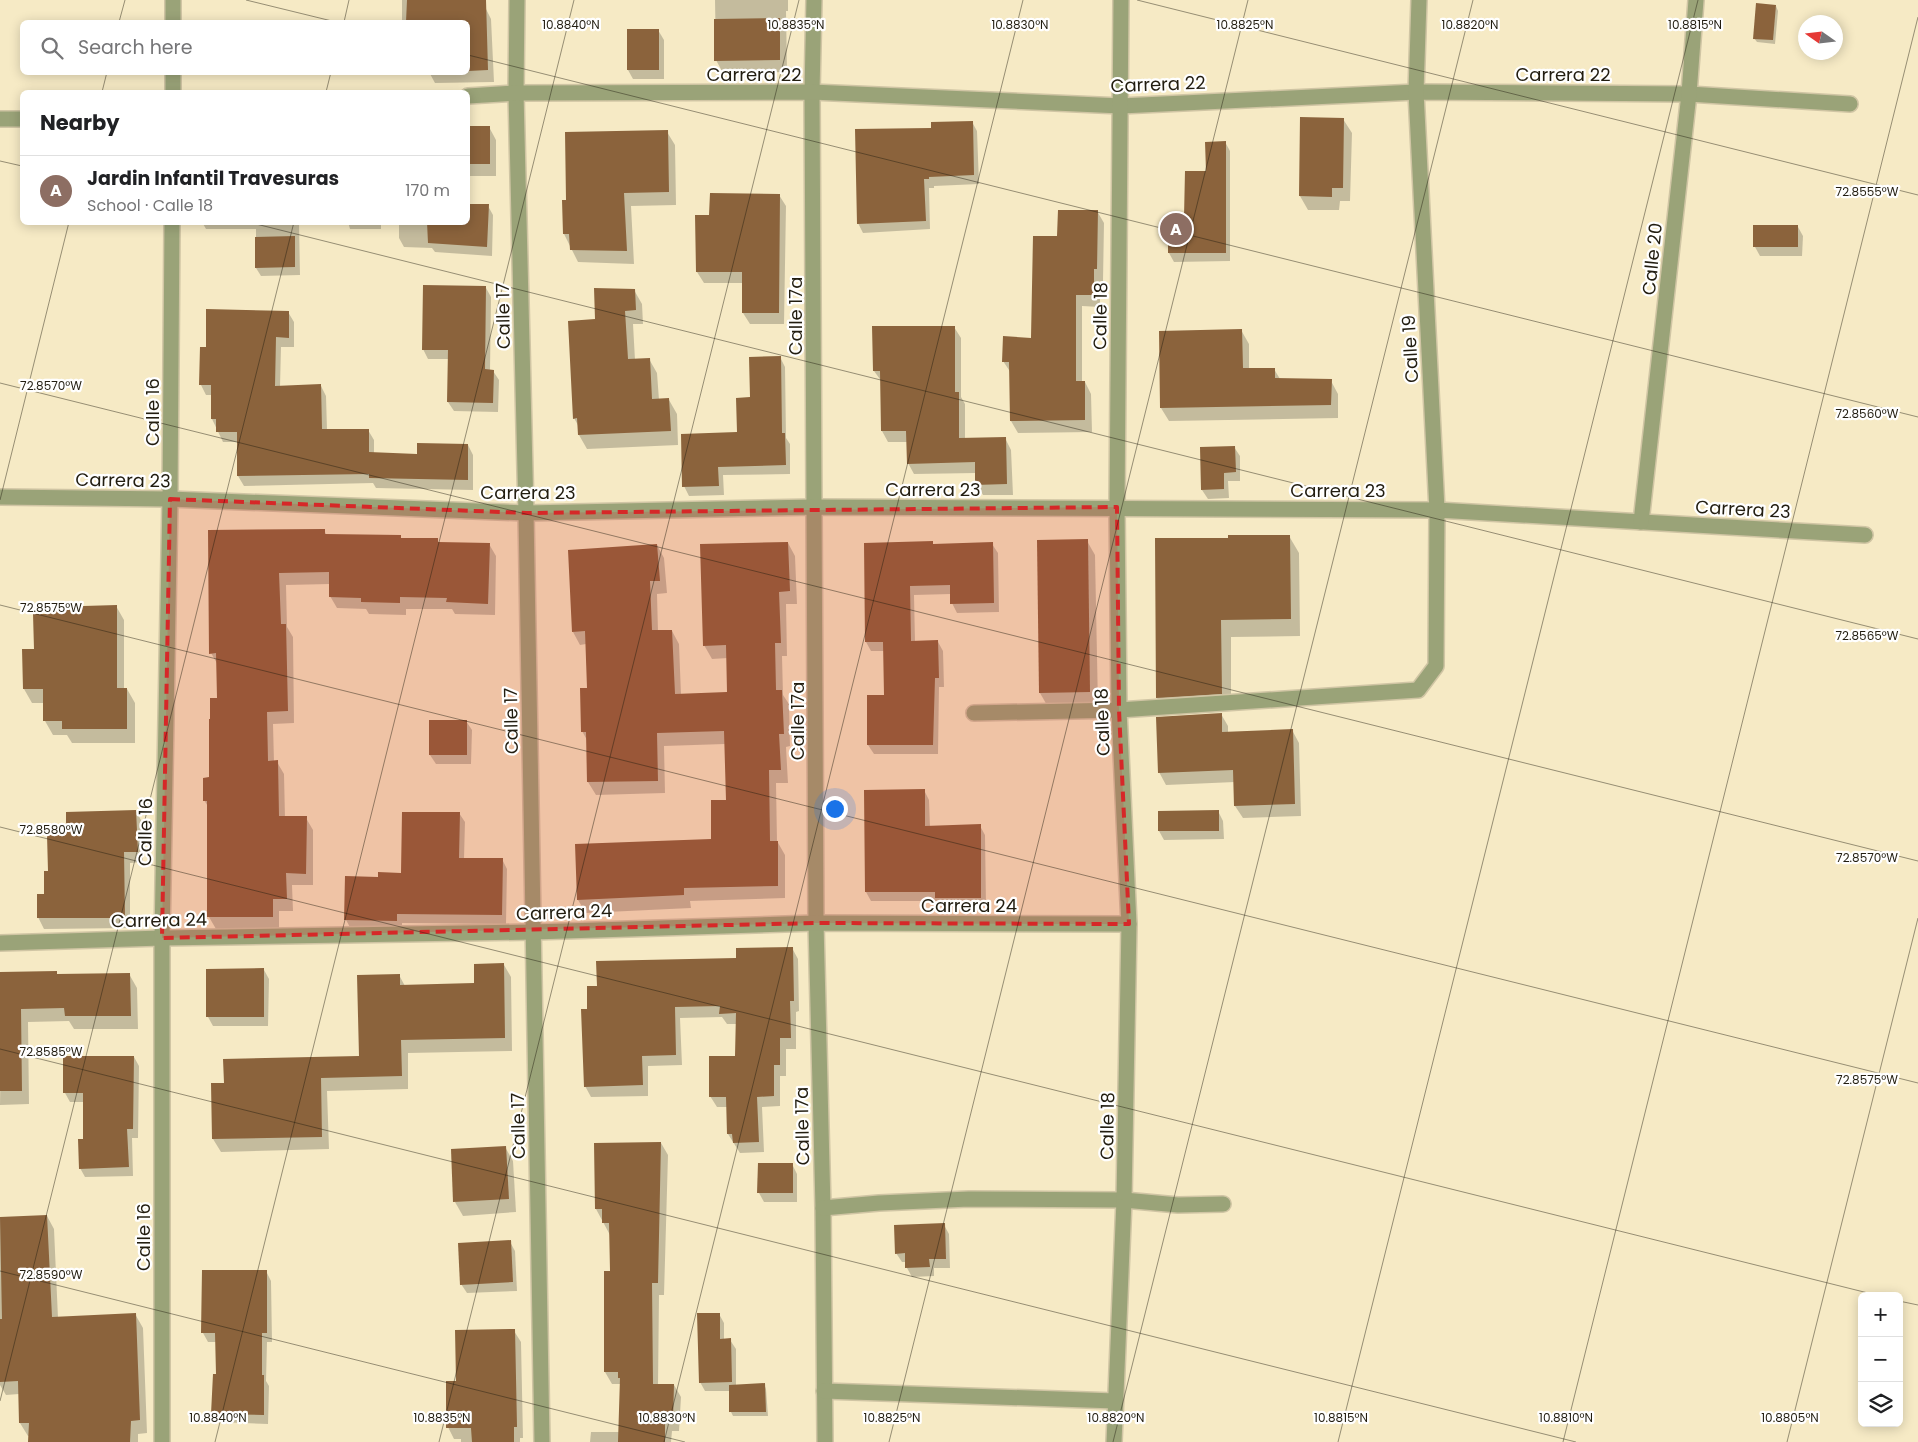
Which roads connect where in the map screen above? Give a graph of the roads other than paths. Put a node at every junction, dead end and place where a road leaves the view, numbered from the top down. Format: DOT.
graph roads {
  1 [pos="173,0"];
  2 [pos="517,0"];
  3 [pos="814,0"];
  4 [pos="1121,0"];
  5 [pos="1418,0"];
  6 [pos="1696,0"];
  7 [pos="173,20"];
  8 [pos="173,75"];
  9 [pos="173,90"];
  10 [pos="812,92"];
  11 [pos="1416,92"];
  12 [pos="516,93"];
  13 [pos="1689,94"];
  14 [pos="470,96"];
  15 [pos="1850,104"];
  16 [pos="1121,106"];
  17 [pos="20,119"];
  18 [pos="0,120"];
  19 [pos="172,225"];
  20 [pos="0,497"];
  21 [pos="170,499"];
  22 [pos="815,507"];
  23 [pos="1117,507"];
  24 [pos="1437,510"];
  25 [pos="526,513"];
  26 [pos="1641,522"];
  27 [pos="1865,535"];
  28 [pos="1119,710"];
  29 [pos="974,713"];
  30 [pos="816,923"];
  31 [pos="1129,924"];
  32 [pos="533,932"];
  33 [pos="162,938"];
  34 [pos="0,943"];
  35 [pos="1124,1200"];
  36 [pos="1224,1204"];
  37 [pos="823,1208"];
  38 [pos="824,1391"];
  39 [pos="1114,1401"];
  40 [pos="162,1442"];
  41 [pos="542,1442"];
  42 [pos="825,1442"];
  43 [pos="1114,1442"];
  1 -- 7 [label="street"];
  2 -- 12 [label="street, Calle 17"];
  3 -- 10 [label="street, Calle 17a"];
  4 -- 16 [label="street, Calle 18"];
  5 -- 11 [label="street, Calle 19"];
  6 -- 13 [label="street, Calle 20"];
  8 -- 9 [label="street"];
  10 -- 12 [label="street, Carrera 22"];
  10 -- 16 [label="street, Carrera 22"];
  10 -- 22 [label="street, Calle 17a"];
  11 -- 13 [label="street, Carrera 22"];
  11 -- 16 [label="street, Carrera 22"];
  11 -- 24 [label="street, Calle 19"];
  12 -- 14 [label="street, Carrera 22"];
  12 -- 25 [label="street, Calle 17"];
  13 -- 15 [label="street, Carrera 22"];
  13 -- 26 [label="street, Calle 20"];
  16 -- 23 [label="street, Calle 18"];
  17 -- 18 [label="street"];
  19 -- 21 [label="street, Calle 16"];
  20 -- 21 [label="street, Carrera 23"];
  21 -- 25 [label="street, Carrera 23"];
  21 -- 33 [label="street, Calle 16"];
  22 -- 23 [label="street, Carrera 23"];
  22 -- 25 [label="street, Carrera 23"];
  22 -- 30 [label="street, Calle 17a"];
  23 -- 24 [label="street, Carrera 23"];
  23 -- 28 [label="street, Calle 18"];
  24 -- 26 [label="street, Carrera 23"];
  24 -- 28 [label="street, Calle 19"];
  25 -- 32 [label="street, Calle 17"];
  26 -- 27 [label="street, Carrera 23"];
  28 -- 29 [label="street"];
  28 -- 31 [label="street, Calle 18"];
  30 -- 31 [label="street, Carrera 24"];
  30 -- 32 [label="street, Carrera 24"];
  30 -- 37 [label="street, Calle 17a"];
  31 -- 35 [label="street, Calle 18"];
  32 -- 33 [label="street, Carrera 24"];
  32 -- 41 [label="street, Calle 17"];
  33 -- 34 [label="street, Carrera 24"];
  33 -- 40 [label="street, Calle 16"];
  35 -- 36 [label="street"];
  35 -- 37 [label="street"];
  35 -- 39 [label="street, Calle 18"];
  37 -- 38 [label="street, Calle 17a"];
  38 -- 39 [label="street"];
  38 -- 42 [label="street, Calle 17a"];
  39 -- 43 [label="street, Calle 18"];
}
